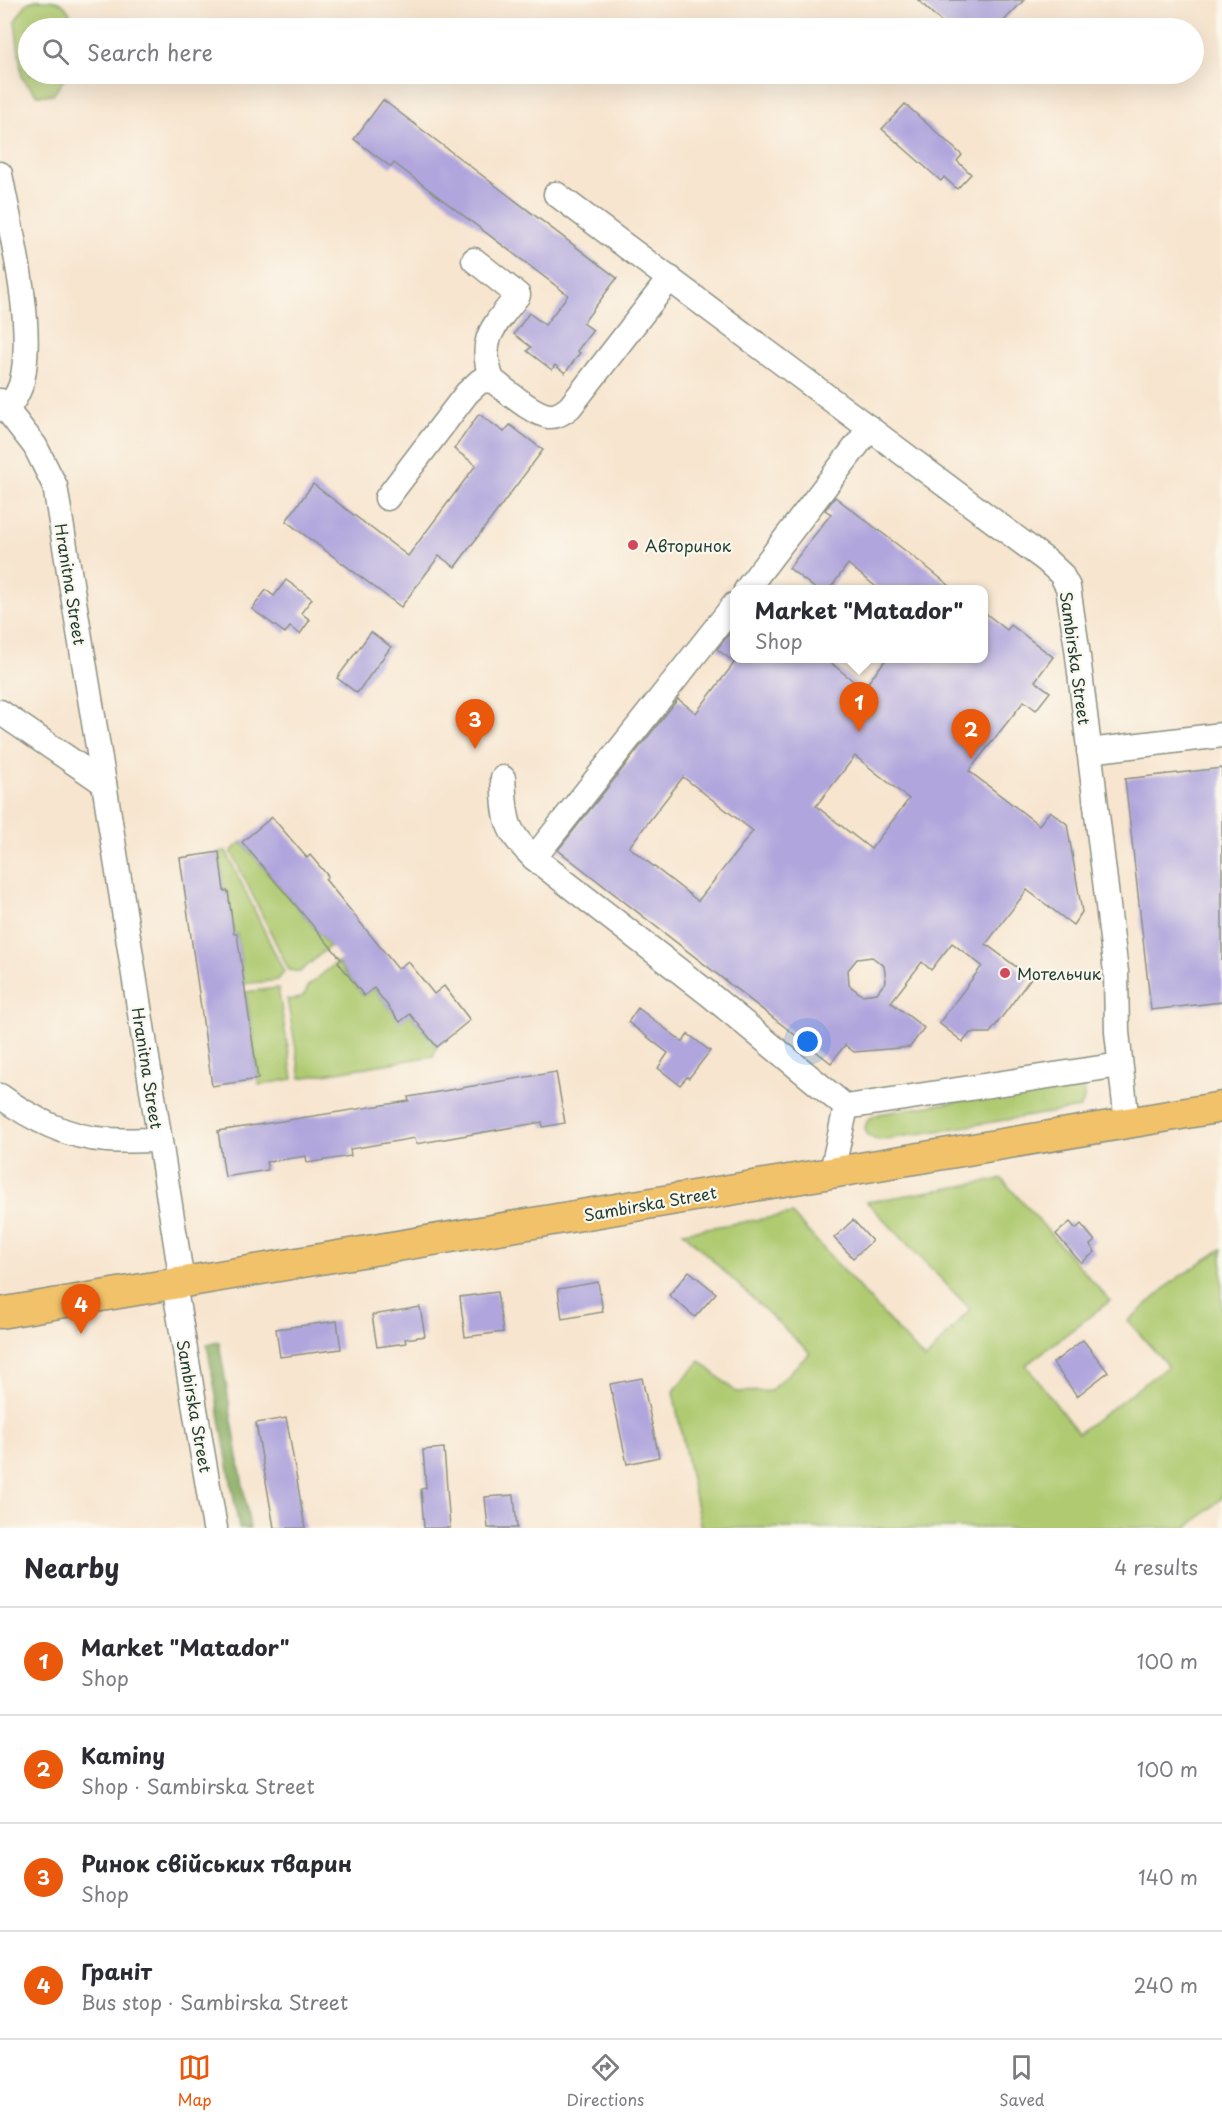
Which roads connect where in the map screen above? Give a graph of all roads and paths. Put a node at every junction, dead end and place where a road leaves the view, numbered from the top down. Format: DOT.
graph roads {
  1 [pos="0,174"];
  2 [pos="556,194"];
  3 [pos="474,260"];
  4 [pos="670,278"];
  5 [pos="492,380"];
  6 [pos="4,405"];
  7 [pos="870,428"];
  8 [pos="387,498"];
  9 [pos="750,585"];
  10 [pos="730,611"];
  11 [pos="0,712"];
  12 [pos="1222,735"];
  13 [pos="1089,751"];
  14 [pos="503,778"];
  15 [pos="104,783"];
  16 [pos="534,858"];
  17 [pos="1120,1065"];
  18 [pos="0,1096"];
  19 [pos="846,1107"];
  20 [pos="1222,1107"];
  21 [pos="1127,1123"];
  22 [pos="159,1140"];
  23 [pos="832,1172"];
  24 [pos="178,1283"];
  25 [pos="0,1313"];
  26 [pos="215,1528"];
  1 -- 6 [label="street"];
  2 -- 4 [label="street, Sambirska Street"];
  3 -- 5 [label="street"];
  4 -- 5 [label="street"];
  4 -- 7 [label="street, Sambirska Street"];
  5 -- 8 [label="street"];
  6 -- 15 [label="street, Hranitna Street"];
  7 -- 9 [label="street"];
  7 -- 13 [label="street, Sambirska Street"];
  10 -- 16 [label="street"];
  11 -- 15 [label="street"];
  12 -- 13 [label="street"];
  13 -- 17 [label="street, Sambirska Street"];
  14 -- 16 [label="street"];
  15 -- 22 [label="street, Hranitna Street"];
  16 -- 19 [label="street"];
  17 -- 19 [label="street"];
  17 -- 21 [label="street, Sambirska Street"];
  18 -- 22 [label="street"];
  19 -- 23 [label="street"];
  20 -- 21 [label="main road, Sambirska Street"];
  21 -- 23 [label="main road, Sambirska Street"];
  22 -- 24 [label="street, Hranitna Street"];
  23 -- 24 [label="main road, Sambirska Street"];
  24 -- 25 [label="main road, Sambirska Street"];
  24 -- 26 [label="street, Sambirska Street"];
}
